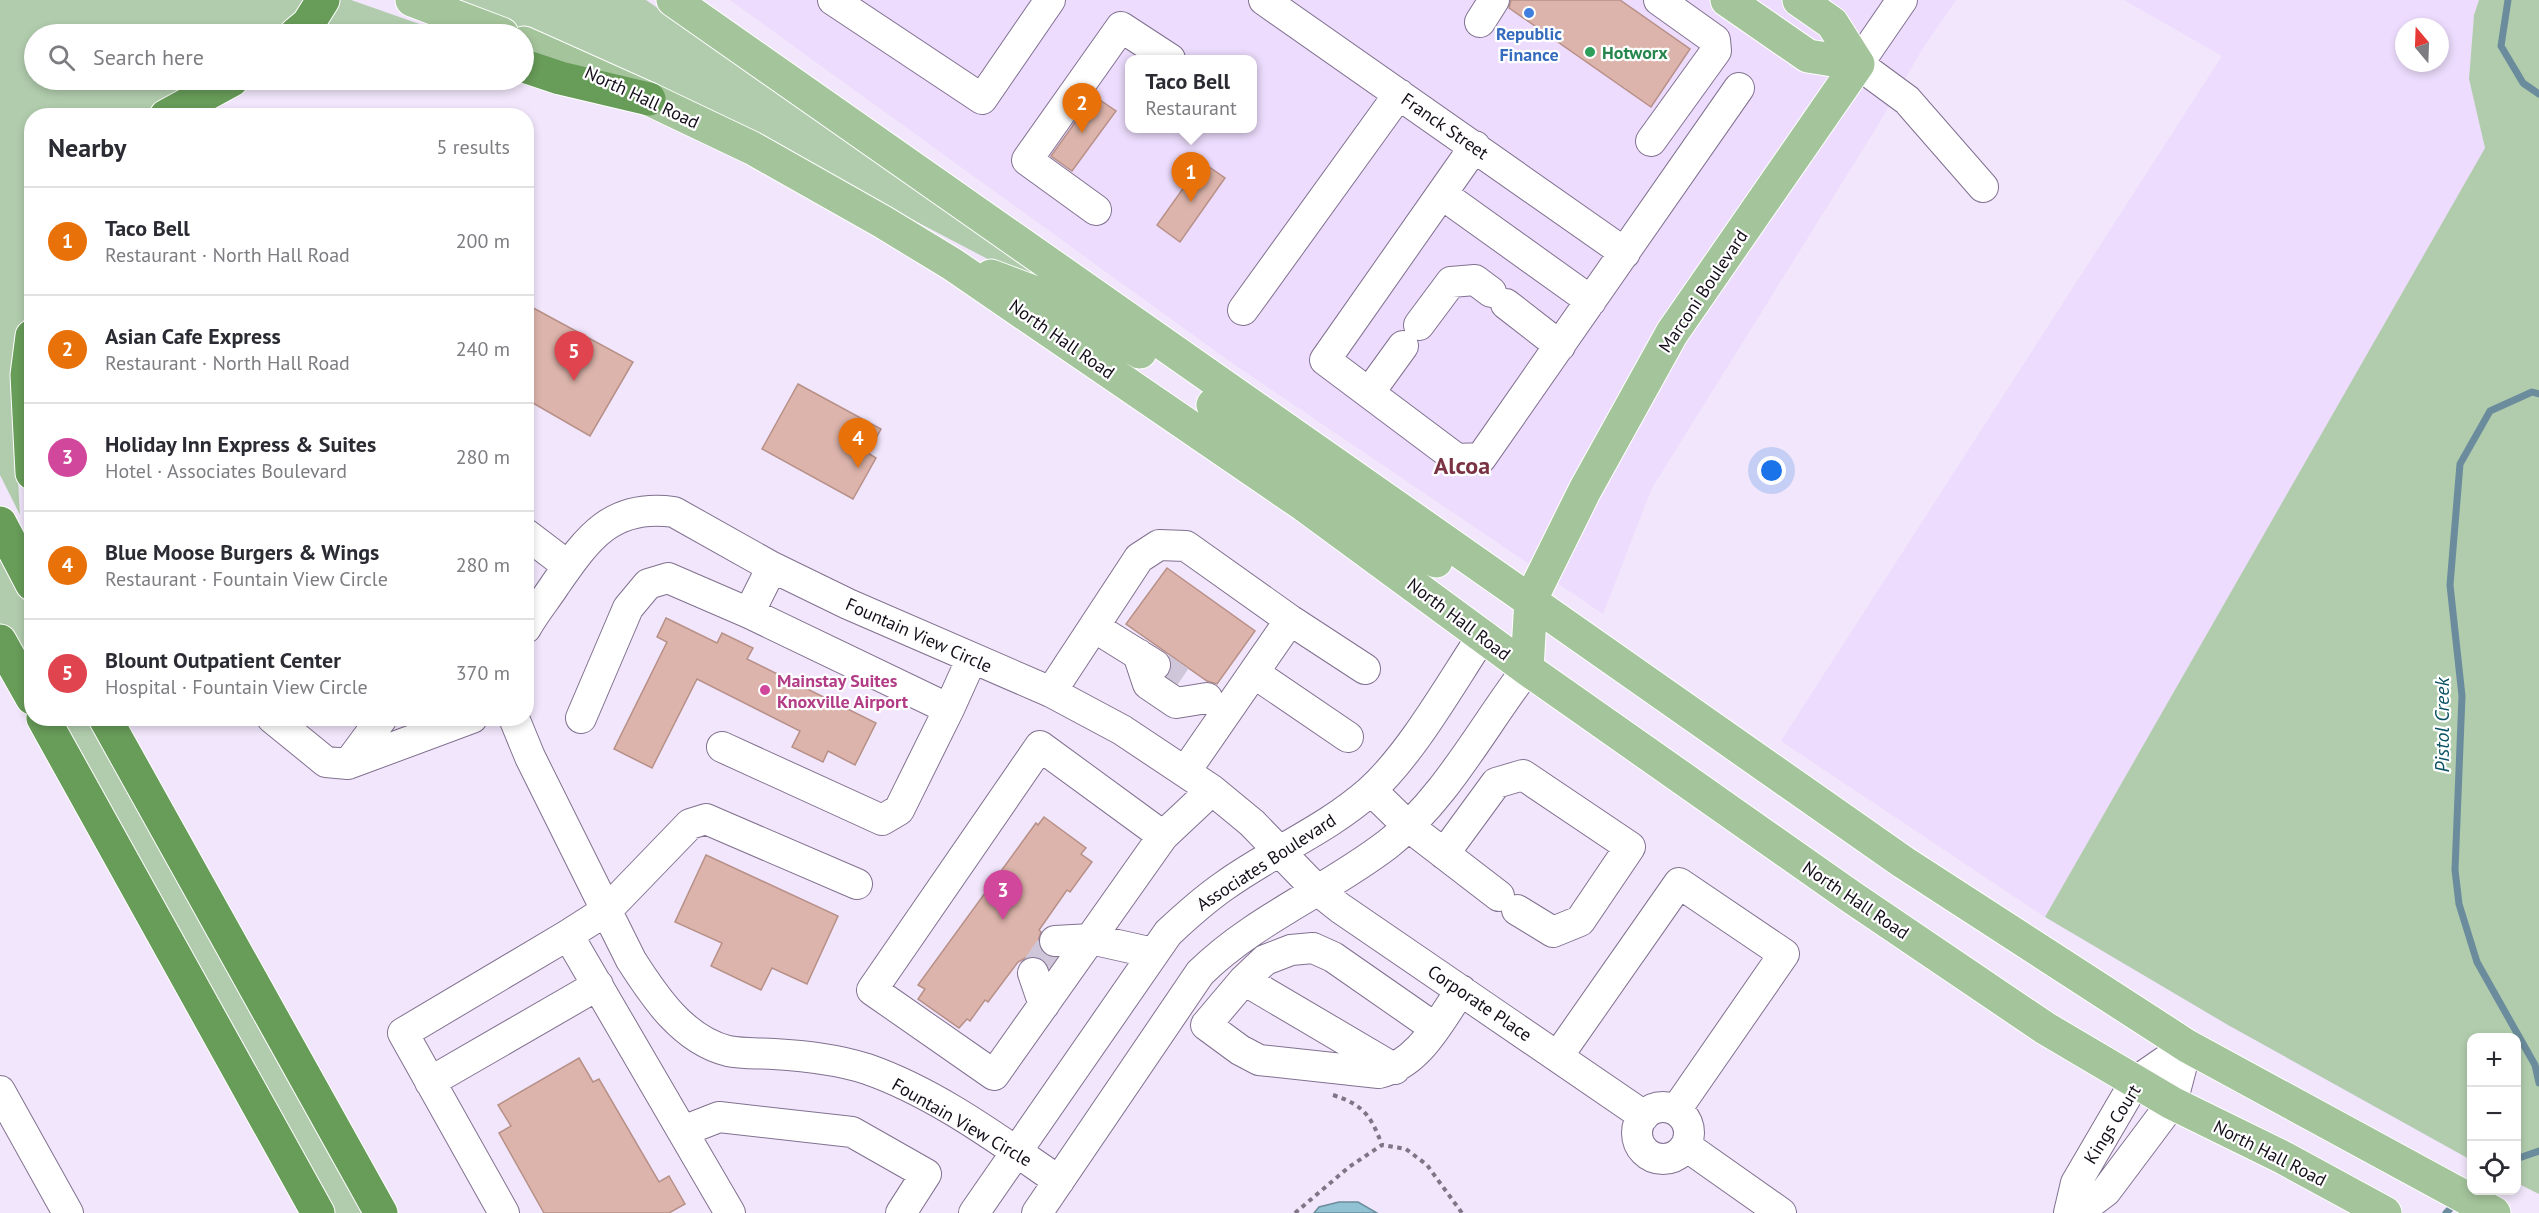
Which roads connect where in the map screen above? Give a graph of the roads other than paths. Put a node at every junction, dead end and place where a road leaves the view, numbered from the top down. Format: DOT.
graph roads {
  1 [pos="323,0"];
  2 [pos="412,0"];
  3 [pos="673,0"];
  4 [pos="833,0"];
  5 [pos="1050,0"];
  6 [pos="1264,0"];
  7 [pos="1659,0"];
  8 [pos="1727,0"];
  9 [pos="1799,0"];
  10 [pos="1902,0"];
  11 [pos="308,24"];
  12 [pos="476,24"];
  13 [pos="534,47"];
  14 [pos="1163,55"];
  15 [pos="1858,64"];
  16 [pos="534,69"];
  17 [pos="1739,88"];
  18 [pos="214,90"];
  19 [pos="1399,94"];
  20 [pos="649,99"];
  21 [pos="181,108"];
  22 [pos="1651,141"];
  23 [pos="1475,146"];
  24 [pos="1983,188"];
  25 [pos="1443,195"];
  26 [pos="1096,210"];
  27 [pos="1625,253"];
  28 [pos="952,264"];
  29 [pos="1591,301"];
  30 [pos="1243,310"];
  31 [pos="1560,346"];
  32 [pos="1369,393"];
  33 [pos="0,523"];
  34 [pos="534,540"];
  35 [pos="568,566"];
  36 [pos="772,567"];
  37 [pos="24,569"];
  38 [pos="1531,599"];
  39 [pos="749,613"];
  40 [pos="534,616"];
  41 [pos="1290,620"];
  42 [pos="1094,627"];
  43 [pos="1483,635"];
  44 [pos="0,641"];
  45 [pos="972,658"];
  46 [pos="1160,668"];
  47 [pos="1365,669"];
  48 [pos="1527,669"];
  49 [pos="1254,673"];
  50 [pos="24,684"];
  51 [pos="1051,692"];
  52 [pos="1217,704"];
  53 [pos="949,709"];
  54 [pos="581,717"];
  55 [pos="47,726"];
  56 [pos="109,726"];
  57 [pos="282,726"];
  58 [pos="376,726"];
  59 [pos="450,726"];
  60 [pos="517,726"];
  61 [pos="1348,737"];
  62 [pos="722,747"];
  63 [pos="348,764"];
  64 [pos="1185,772"];
  65 [pos="1212,790"];
  66 [pos="1371,790"];
  67 [pos="1408,826"];
  68 [pos="1163,836"];
  69 [pos="1281,852"];
  70 [pos="1444,854"];
  71 [pos="857,884"];
  72 [pos="1316,890"];
  73 [pos="607,910"];
  74 [pos="568,935"];
  75 [pos="1091,939"];
  76 [pos="1055,941"];
  77 [pos="1153,953"];
  78 [pos="1033,973"];
  79 [pos="1244,980"];
  80 [pos="597,985"];
  81 [pos="1461,990"];
  82 [pos="1044,1005"];
  83 [pos="1435,1028"];
  84 [pos="2187,1046"];
  85 [pos="1558,1056"];
  86 [pos="1395,1070"];
  87 [pos="430,1082"];
  88 [pos="2135,1082"];
  89 [pos="0,1091"];
  90 [pos="2172,1103"];
  91 [pos="1676,1110"];
  92 [pos="1644,1116"];
  93 [pos="683,1131"];
  94 [pos="1686,1146"];
  95 [pos="1016,1152"];
  96 [pos="1059,1181"];
  97 [pos="68,1213"];
  98 [pos="318,1213"];
  99 [pos="381,1213"];
  100 [pos="504,1213"];
  101 [pos="730,1213"];
  102 [pos="901,1213"];
  103 [pos="974,1213"];
  104 [pos="1037,1213"];
  105 [pos="1780,1213"];
  106 [pos="2069,1213"];
  107 [pos="2077,1213"];
  108 [pos="2385,1213"];
  109 [pos="2494,1213"];
  1 -- 11 [label="highway"];
  2 -- 12 [label="main road"];
  3 -- 38 [label="main road"];
  4 -- 5 [label="street"];
  6 -- 19 [label="street, Franck Street"];
  7 -- 22 [label="street"];
  8 -- 15 [label="main road"];
  9 -- 15 [label="main road"];
  10 -- 15 [label="street, Marconi Boulevard"];
  13 -- 20 [label="main road, North Hall Road"];
  14 -- 26 [label="street"];
  15 -- 24 [label="street"];
  15 -- 38 [label="main road, Marconi Boulevard"];
  16 -- 20 [label="highway"];
  17 -- 27 [label="street"];
  18 -- 21 [label="highway"];
  19 -- 23 [label="street, Franck Street"];
  19 -- 30 [label="street"];
  20 -- 28 [label="main road, North Hall Road"];
  23 -- 25 [label="street"];
  23 -- 27 [label="street, Franck Street"];
  25 -- 29 [label="street"];
  25 -- 32 [label="street"];
  27 -- 29 [label="street"];
  28 -- 38 [label="main road"];
  28 -- 43 [label="main road, North Hall Road"];
  29 -- 31 [label="street"];
  31 -- 32 [label="street"];
  31 -- 32 [label="street"];
  33 -- 37 [label="highway"];
  34 -- 35 [label="street"];
  35 -- 36 [label="street, Fountain View Circle"];
  35 -- 40 [label="street, Fountain View Circle"];
  36 -- 39 [label="street"];
  36 -- 45 [label="street, Fountain View Circle"];
  38 -- 43 [label="main road, Marconi Boulevard"];
  38 -- 48 [label="main road, Marconi Boulevard"];
  38 -- 84 [label="main road"];
  39 -- 53 [label="street"];
  39 -- 54 [label="street"];
  41 -- 42 [label="street"];
  41 -- 47 [label="street"];
  41 -- 49 [label="street"];
  42 -- 46 [label="street"];
  42 -- 51 [label="street"];
  43 -- 48 [label="main road, North Hall Road"];
  43 -- 66 [label="street, Associates Boulevard"];
  44 -- 50 [label="highway"];
  45 -- 51 [label="street, Fountain View Circle"];
  45 -- 53 [label="street"];
  46 -- 52 [label="street"];
  46 -- 52 [label="street"];
  48 -- 67 [label="street"];
  48 -- 88 [label="main road, North Hall Road"];
  49 -- 52 [label="street"];
  49 -- 61 [label="street"];
  51 -- 64 [label="street, Fountain View Circle"];
  52 -- 64 [label="street"];
  53 -- 62 [label="street"];
  55 -- 98 [label="highway"];
  56 -- 99 [label="highway"];
  57 -- 63 [label="street"];
  58 -- 63 [label="street"];
  59 -- 63 [label="street"];
  60 -- 73 [label="street, Fountain View Circle"];
  64 -- 65 [label="street, Fountain View Circle"];
  65 -- 68 [label="street"];
  65 -- 69 [label="street, Fountain View Circle"];
  66 -- 67 [label="street"];
  66 -- 69 [label="street, Associates Boulevard"];
  67 -- 70 [label="street"];
  67 -- 72 [label="street"];
  68 -- 75 [label="street"];
  68 -- 82 [label="street"];
  69 -- 72 [label="street, Fountain View Circle"];
  69 -- 77 [label="street, Associates Boulevard"];
  70 -- 70 [label="street"];
  71 -- 73 [label="street"];
  72 -- 81 [label="street, Corporate Place"];
  72 -- 96 [label="street"];
  73 -- 74 [label="street"];
  73 -- 95 [label="street, Fountain View Circle"];
  74 -- 80 [label="street"];
  74 -- 87 [label="street"];
  75 -- 76 [label="street"];
  75 -- 77 [label="street"];
  75 -- 82 [label="street"];
  77 -- 95 [label="street, Associates Boulevard"];
  78 -- 82 [label="street"];
  79 -- 83 [label="street"];
  79 -- 86 [label="street"];
  79 -- 86 [label="street"];
  80 -- 87 [label="street"];
  80 -- 93 [label="street"];
  81 -- 83 [label="street"];
  81 -- 85 [label="street, Corporate Place"];
  83 -- 86 [label="street"];
  84 -- 88 [label="street, Kings Court"];
  84 -- 90 [label="street, Kings Court"];
  84 -- 109 [label="main road"];
  85 -- 91 [label="street"];
  85 -- 92 [label="street, Corporate Place"];
  87 -- 100 [label="street"];
  88 -- 90 [label="main road, North Hall Road"];
  88 -- 106 [label="street, Kings Court"];
  89 -- 97 [label="street"];
  90 -- 107 [label="street, Kings Court"];
  90 -- 108 [label="main road, North Hall Road"];
  91 -- 92 [label="street"];
  91 -- 94 [label="street"];
  92 -- 94 [label="street"];
  93 -- 101 [label="street"];
  93 -- 102 [label="street"];
  94 -- 105 [label="street"];
  95 -- 96 [label="street, Fountain View Circle"];
  95 -- 103 [label="street, Associates Boulevard"];
  96 -- 104 [label="street"];
}
